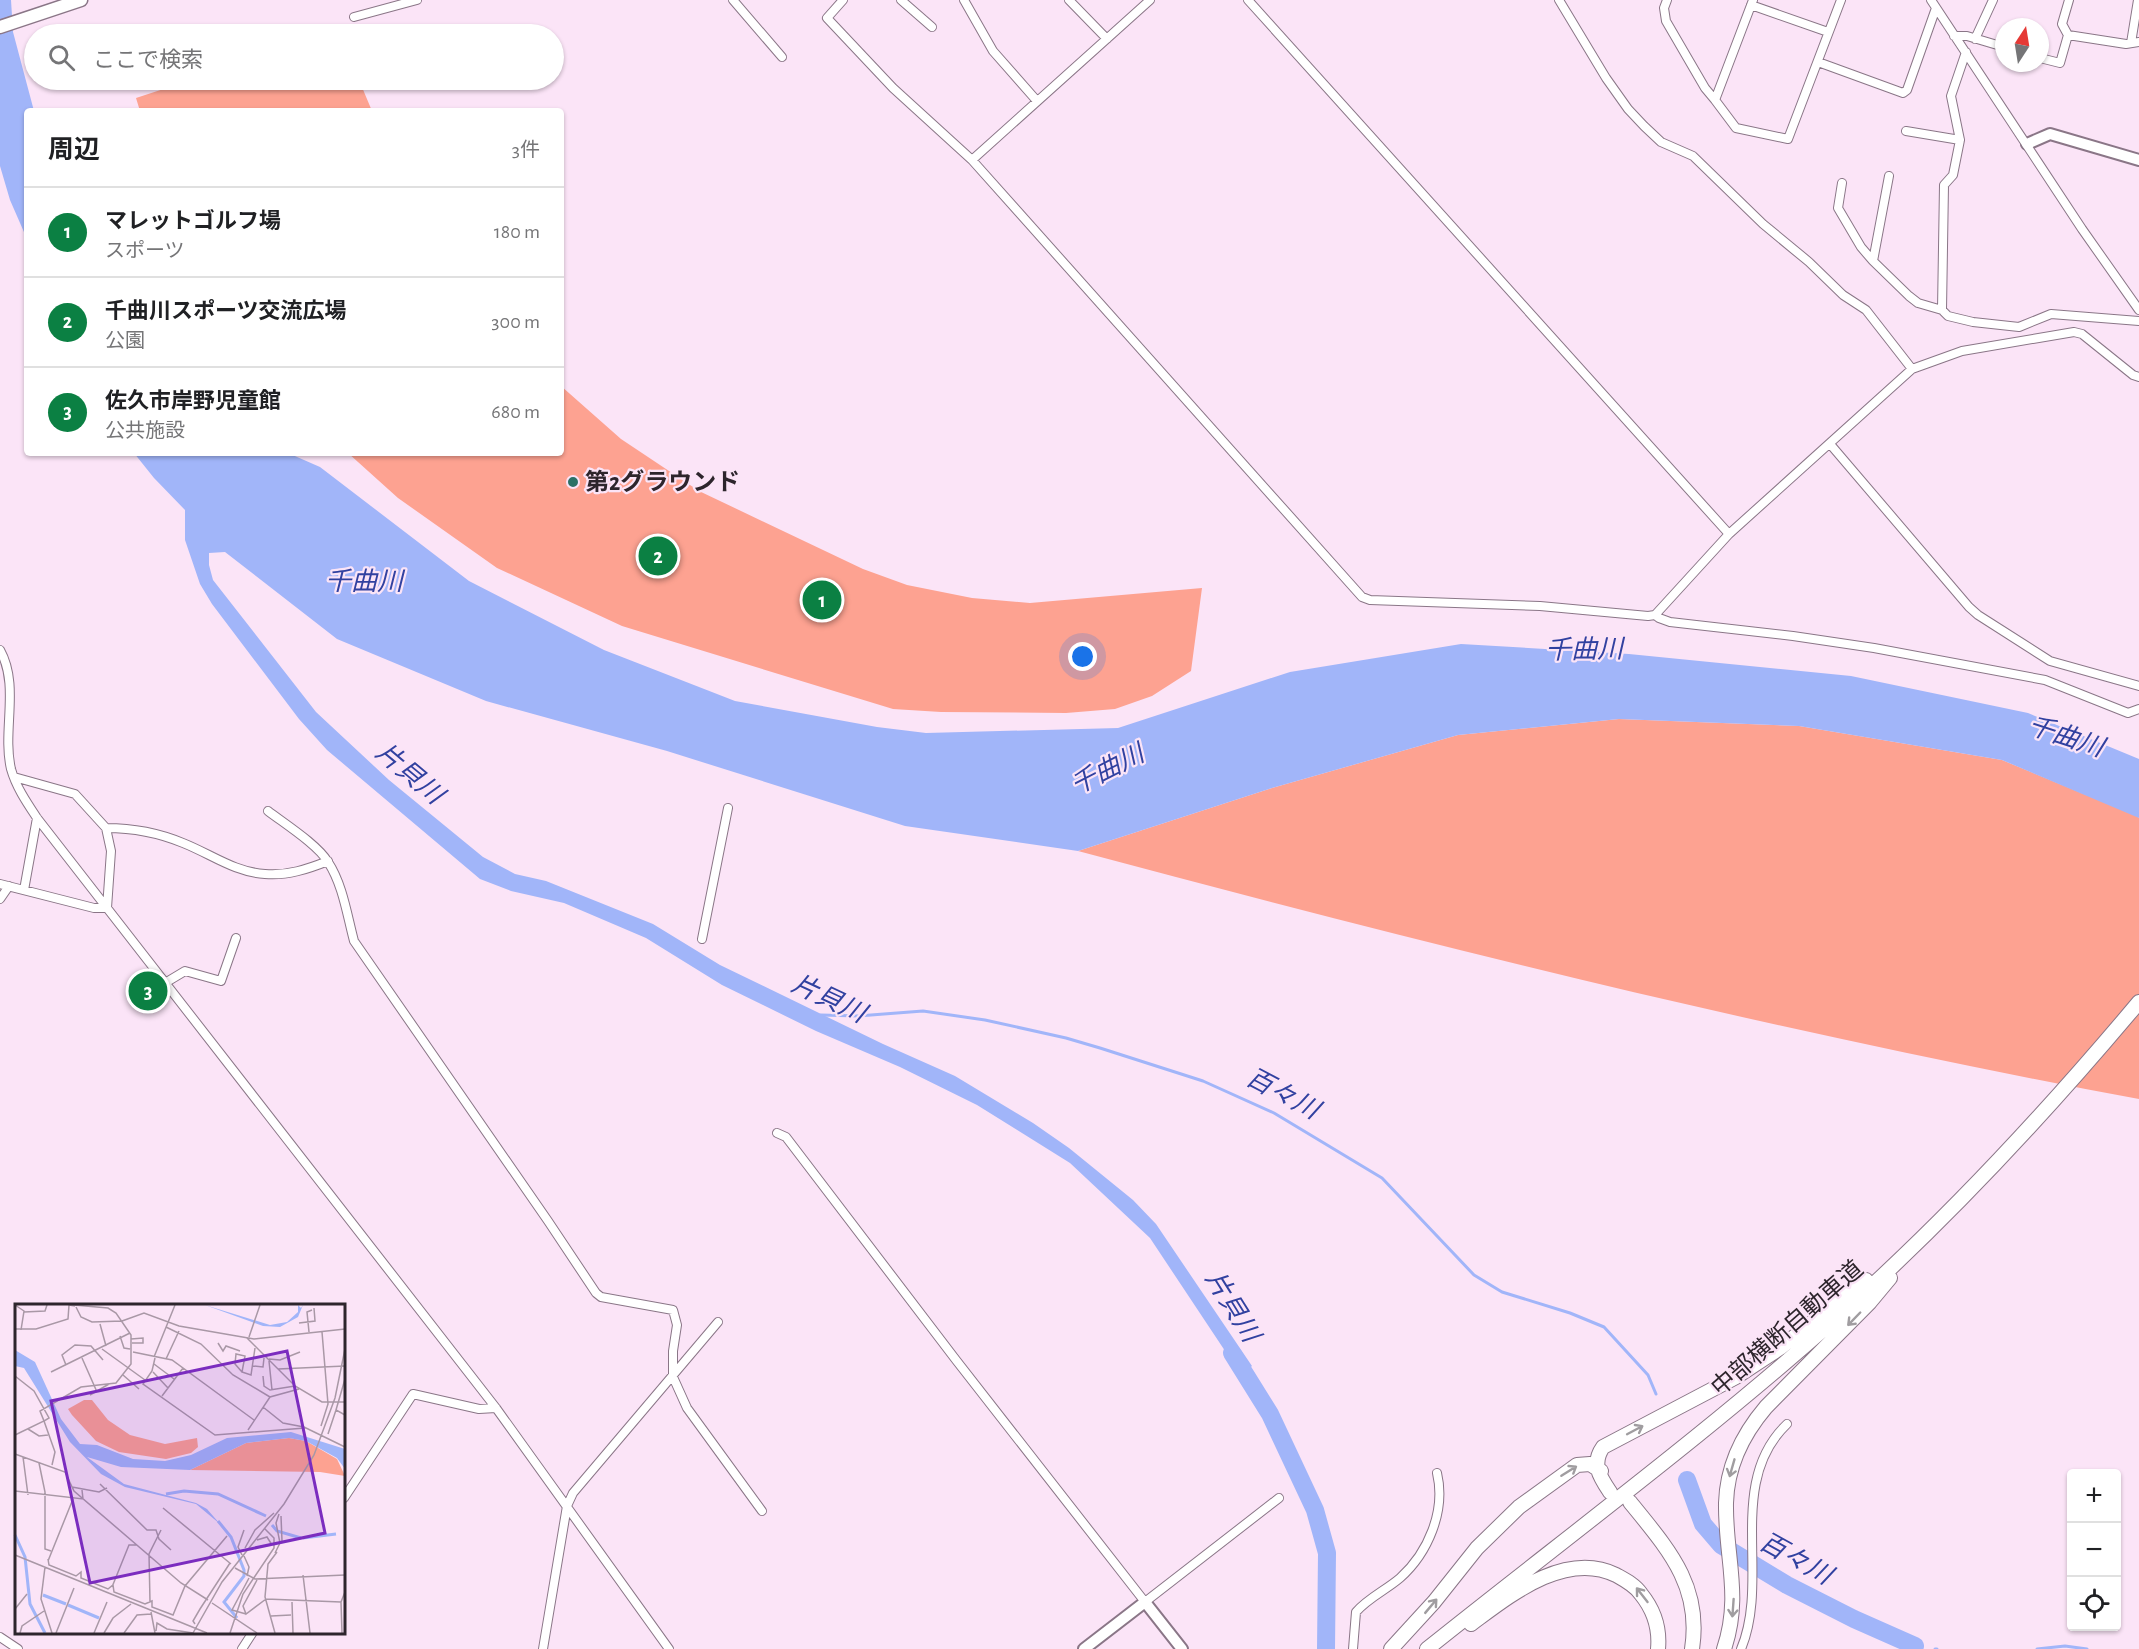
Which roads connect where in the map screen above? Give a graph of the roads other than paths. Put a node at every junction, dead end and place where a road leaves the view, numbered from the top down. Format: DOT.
graph roads {
  1 [pos="81,0"];
  2 [pos="414,0"];
  3 [pos="733,0"];
  4 [pos="843,0"];
  5 [pos="901,0"];
  6 [pos="964,0"];
  7 [pos="1069,0"];
  8 [pos="1150,0"];
  9 [pos="1248,0"];
  10 [pos="1559,0"];
  11 [pos="1667,0"];
  12 [pos="1841,0"];
  13 [pos="1931,0"];
  14 [pos="1993,0"];
  15 [pos="2069,0"];
  16 [pos="2138,0"];
  17 [pos="1752,2"];
  18 [pos="1936,8"];
  19 [pos="354,17"];
  20 [pos="0,27"];
  21 [pos="932,27"];
  22 [pos="1828,32"];
  23 [pos="2068,35"];
  24 [pos="1954,36"];
  25 [pos="1107,39"];
  26 [pos="1975,39"];
  27 [pos="2135,43"];
  28 [pos="1995,45"];
  29 [pos="1966,52"];
  30 [pos="782,57"];
  31 [pos="2049,60"];
  32 [pos="1818,62"];
  33 [pos="1715,100"];
  34 [pos="1037,101"];
  35 [pos="1906,130"];
  36 [pos="1960,140"];
  37 [pos="2027,144"];
  38 [pos="972,160"];
  39 [pos="2139,160"];
  40 [pos="1889,176"];
  41 [pos="1842,183"];
  42 [pos="1873,261"];
  43 [pos="1942,310"];
  44 [pos="2139,310"];
  45 [pos="2139,321"];
  46 [pos="1912,369"];
  47 [pos="2139,377"];
  48 [pos="1830,444"];
  49 [pos="1730,534"];
  50 [pos="1655,615"];
  51 [pos="0,650"];
  52 [pos="2139,686"];
  53 [pos="2139,709"];
  54 [pos="14,777"];
  55 [pos="728,808"];
  56 [pos="268,811"];
  57 [pos="37,818"];
  58 [pos="106,828"];
  59 [pos="328,861"];
  60 [pos="0,884"];
  61 [pos="9,886"];
  62 [pos="24,890"];
  63 [pos="0,899"];
  64 [pos="106,908"];
  65 [pos="236,938"];
  66 [pos="702,939"];
  67 [pos="165,983"];
  68 [pos="2139,1002"];
  69 [pos="777,1133"];
  70 [pos="1933,1227"];
  71 [pos="718,1322"];
  72 [pos="674,1377"];
  73 [pos="496,1408"];
  74 [pos="1787,1424"];
  75 [pos="1597,1468"];
  76 [pos="1437,1473"];
  77 [pos="1614,1489"];
  78 [pos="345,1496"];
  79 [pos="1279,1498"];
  80 [pos="567,1506"];
  81 [pos="762,1511"];
  82 [pos="1144,1602"];
  83 [pos="252,1634"];
  84 [pos="0,1637"];
  85 [pos="18,1649"];
  86 [pos="242,1649"];
  87 [pos="543,1649"];
  88 [pos="669,1649"];
  89 [pos="1084,1649"];
  90 [pos="1182,1649"];
  91 [pos="1353,1649"];
  92 [pos="1391,1649"];
  93 [pos="1427,1649"];
  94 [pos="1440,1649"];
  95 [pos="1658,1649"];
  96 [pos="1683,1649"];
  97 [pos="1692,1649"];
  98 [pos="1724,1649"];
  99 [pos="1741,1649"];
  1 -- 20 [label="main road"];
  2 -- 19 [label="street"];
  3 -- 30 [label="street"];
  4 -- 38 [label="street"];
  5 -- 21 [label="street"];
  6 -- 34 [label="street"];
  7 -- 25 [label="street"];
  8 -- 25 [label="street"];
  9 -- 49 [label="street"];
  10 -- 46 [label="street"];
  11 -- 33 [label="street"];
  12 -- 22 [label="street"];
  13 -- 18 [label="street"];
  14 -- 26 [label="street"];
  15 -- 23 [label="street"];
  16 -- 27 [label="street"];
  17 -- 22 [label="street"];
  17 -- 33 [label="street"];
  18 -- 24 [label="street"];
  18 -- 32 [label="street"];
  22 -- 32 [label="street"];
  23 -- 27 [label="street"];
  23 -- 31 [label="street"];
  24 -- 26 [label="street"];
  24 -- 29 [label="street"];
  25 -- 34 [label="street"];
  26 -- 28 [label="street"];
  29 -- 36 [label="street"];
  29 -- 37 [label="street"];
  32 -- 33 [label="street"];
  34 -- 38 [label="street"];
  35 -- 36 [label="street"];
  36 -- 43 [label="street"];
  37 -- 39 [label="street"];
  37 -- 44 [label="street"];
  38 -- 50 [label="street"];
  40 -- 42 [label="street"];
  41 -- 42 [label="street"];
  42 -- 43 [label="street"];
  43 -- 45 [label="street"];
  46 -- 47 [label="street"];
  46 -- 48 [label="street"];
  48 -- 49 [label="street"];
  48 -- 52 [label="street"];
  49 -- 50 [label="street"];
  50 -- 53 [label="street"];
  51 -- 54 [label="street"];
  54 -- 57 [label="street"];
  54 -- 58 [label="street"];
  55 -- 66 [label="street"];
  56 -- 59 [label="street"];
  57 -- 62 [label="street"];
  57 -- 64 [label="street"];
  58 -- 59 [label="street"];
  58 -- 64 [label="street"];
  59 -- 72 [label="street"];
  60 -- 61 [label="street"];
  61 -- 62 [label="street"];
  61 -- 63 [label="street"];
  62 -- 64 [label="street"];
  64 -- 67 [label="street"];
  65 -- 67 [label="street"];
  67 -- 73 [label="street"];
  68 -- 70 [label="highway, 中部横断自動車道"];
  69 -- 82 [label="street"];
  75 -- 70 [label="highway, one-way"];
  70 -- 93 [label="highway, 中部横断自動車道"];
  70 -- 98 [label="highway, one-way"];
  71 -- 72 [label="street"];
  72 -- 80 [label="street"];
  72 -- 81 [label="street"];
  73 -- 78 [label="street"];
  73 -- 80 [label="street"];
  74 -- 99 [label="street"];
  75 -- 77 [label="highway"];
  92 -- 75 [label="highway, one-way"];
  76 -- 91 [label="street"];
  79 -- 82 [label="street"];
  80 -- 87 [label="street"];
  80 -- 88 [label="street"];
  82 -- 89 [label="street"];
  82 -- 90 [label="street"];
  83 -- 86 [label="street"];
  84 -- 85 [label="street"];
  95 -- 94 [label="highway, one-way"];
  96 -- 97 [label="highway"];
}
